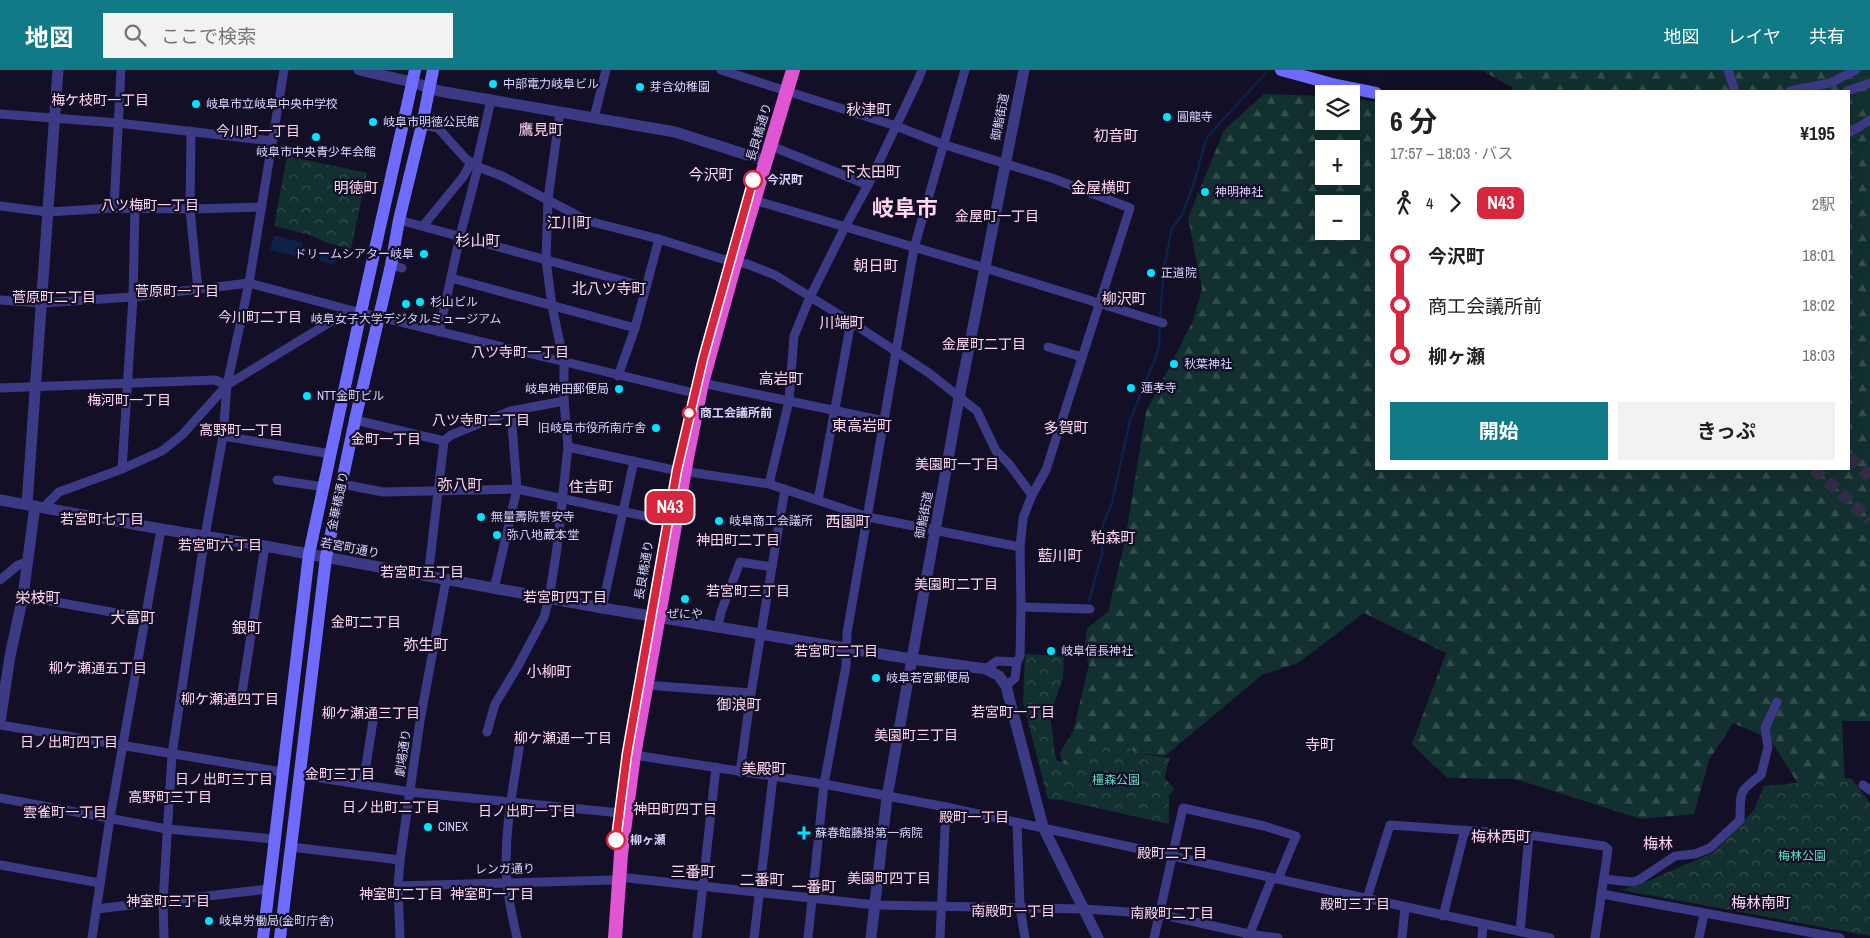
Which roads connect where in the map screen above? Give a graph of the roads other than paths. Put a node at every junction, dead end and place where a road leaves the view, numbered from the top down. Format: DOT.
graph roads {
  1 [pos="58,70"];
  2 [pos="121,70"];
  3 [pos="284,70"];
  4 [pos="359,70"];
  5 [pos="433,70"];
  6 [pos="606,70"];
  7 [pos="721,70"];
  8 [pos="784,70"];
  9 [pos="793,70"];
  10 [pos="922,70"];
  11 [pos="965,70"];
  12 [pos="1024,70"];
  13 [pos="1281,70"];
  14 [pos="1728,70"];
  15 [pos="1856,70"];
  16 [pos="414,76"];
  17 [pos="1870,83"];
  18 [pos="429,89"];
  19 [pos="783,89"];
  20 [pos="1735,90"];
  21 [pos="1795,90"];
  22 [pos="1850,90"];
  23 [pos="1375,93"];
  24 [pos="491,100"];
  25 [pos="560,112"];
  26 [pos="0,114"];
  27 [pos="55,118"];
  28 [pos="594,118"];
  29 [pos="1870,120"];
  30 [pos="118,123"];
  31 [pos="422,125"];
  32 [pos="896,126"];
  33 [pos="191,131"];
  34 [pos="1850,132"];
  35 [pos="272,141"];
  36 [pos="942,144"];
  37 [pos="771,146"];
  38 [pos="760,158"];
  39 [pos="1005,164"];
  40 [pos="475,165"];
  41 [pos="868,185"];
  42 [pos="548,199"];
  43 [pos="754,200"];
  44 [pos="0,206"];
  45 [pos="262,207"];
  46 [pos="114,208"];
  47 [pos="136,208"];
  48 [pos="190,209"];
  49 [pos="48,212"];
  50 [pos="399,220"];
  51 [pos="423,226"];
  52 [pos="845,227"];
  53 [pos="460,236"];
  54 [pos="659,239"];
  55 [pos="914,248"];
  56 [pos="546,260"];
  57 [pos="733,262"];
  58 [pos="985,268"];
  59 [pos="451,278"];
  60 [pos="249,283"];
  61 [pos="646,288"];
  62 [pos="198,290"];
  63 [pos="810,297"];
  64 [pos="133,298"];
  65 [pos="0,300"];
  66 [pos="42,303"];
  67 [pos="1099,305"];
  68 [pos="552,306"];
  69 [pos="356,311"];
  70 [pos="380,317"];
  71 [pos="851,322"];
  72 [pos="1162,323"];
  73 [pos="635,328"];
  74 [pos="439,332"];
  75 [pos="1048,348"];
  76 [pos="895,352"];
  77 [pos="1082,358"];
  78 [pos="564,363"];
  79 [pos="618,376"];
  80 [pos="128,384"];
  81 [pos="227,385"];
  82 [pos="37,387"];
  83 [pos="0,388"];
  84 [pos="698,388"];
  85 [pos="959,398"];
  86 [pos="564,401"];
  87 [pos="788,402"];
  88 [pos="511,411"];
  89 [pos="835,411"];
  90 [pos="355,420"];
  91 [pos="885,421"];
  92 [pos="222,436"];
  93 [pos="444,441"];
  94 [pos="568,447"];
  95 [pos="330,454"];
  96 [pos="634,461"];
  97 [pos="122,469"];
  98 [pos="681,470"];
  99 [pos="277,480"];
  100 [pos="342,484"];
  101 [pos="769,484"];
  102 [pos="324,487"];
  103 [pos="517,489"];
  104 [pos="785,489"];
  105 [pos="438,491"];
  106 [pos="1032,495"];
  107 [pos="562,499"];
  108 [pos="0,500"];
  109 [pos="818,500"];
  110 [pos="35,506"];
  111 [pos="622,512"];
  112 [pos="868,517"];
  113 [pos="668,521"];
  114 [pos="161,530"];
  115 [pos="936,530"];
  116 [pos="205,536"];
  117 [pos="265,546"];
  118 [pos="1020,547"];
  119 [pos="309,554"];
  120 [pos="326,557"];
  121 [pos="27,562"];
  122 [pos="772,567"];
  123 [pos="428,576"];
  124 [pos="1,579"];
  125 [pos="446,580"];
  126 [pos="494,589"];
  127 [pos="23,596"];
  128 [pos="549,599"];
  129 [pos="1021,607"];
  130 [pos="602,608"];
  131 [pos="1090,609"];
  132 [pos="654,617"];
  133 [pos="144,618"];
  134 [pos="718,627"];
  135 [pos="761,635"];
  136 [pos="847,648"];
  137 [pos="912,659"];
  138 [pos="1017,662"];
  139 [pos="986,669"];
  140 [pos="646,685"];
  141 [pos="1006,686"];
  142 [pos="242,693"];
  143 [pos="751,693"];
  144 [pos="1777,702"];
  145 [pos="374,715"];
  146 [pos="0,723"];
  147 [pos="487,732"];
  148 [pos="521,736"];
  149 [pos="123,746"];
  150 [pos="172,754"];
  151 [pos="630,754"];
  152 [pos="716,767"];
  153 [pos="282,772"];
  154 [pos="740,772"];
  155 [pos="300,775"];
  156 [pos="773,777"];
  157 [pos="363,784"];
  158 [pos="824,784"];
  159 [pos="410,792"];
  160 [pos="887,797"];
  161 [pos="0,798"];
  162 [pos="511,803"];
  163 [pos="946,807"];
  164 [pos="620,813"];
  165 [pos="110,818"];
  166 [pos="1017,823"];
  167 [pos="1043,827"];
  168 [pos="167,829"];
  169 [pos="1465,830"];
  170 [pos="1529,835"];
  171 [pos="274,839"];
  172 [pos="291,847"];
  173 [pos="1173,856"];
  174 [pos="400,860"];
  175 [pos="0,865"];
  176 [pos="616,878"];
  177 [pos="1275,878"];
  178 [pos="1604,879"];
  179 [pos="507,882"];
  180 [pos="100,883"];
  181 [pos="702,885"];
  182 [pos="398,886"];
  183 [pos="268,889"];
  184 [pos="760,892"];
  185 [pos="1602,894"];
  186 [pos="813,897"];
  187 [pos="1367,898"];
  188 [pos="163,902"];
  189 [pos="875,905"];
  190 [pos="942,906"];
  191 [pos="1020,907"];
  192 [pos="1404,907"];
  193 [pos="96,909"];
  194 [pos="1084,909"];
  195 [pos="1159,914"];
  196 [pos="1704,914"];
  197 [pos="1443,916"];
  198 [pos="1483,924"];
  199 [pos="1520,932"];
  200 [pos="1248,936"];
  201 [pos="92,938"];
  202 [pos="164,938"];
  203 [pos="263,938"];
  204 [pos="280,938"];
  205 [pos="400,938"];
  206 [pos="517,938"];
  207 [pos="609,938"];
  208 [pos="616,938"];
  209 [pos="697,938"];
  210 [pos="754,938"];
  211 [pos="808,938"];
  212 [pos="871,938"];
  213 [pos="940,938"];
  214 [pos="1025,938"];
  215 [pos="1098,938"];
  216 [pos="1154,938"];
  217 [pos="1278,938"];
  218 [pos="1402,938"];
  219 [pos="1482,938"];
  220 [pos="1550,938"];
  221 [pos="1596,938"];
  222 [pos="1699,938"];
  223 [pos="1840,938"];
  1 -- 27 [label="street"];
  2 -- 30 [label="street"];
  3 -- 35 [label="street"];
  4 -- 16 [label="street"];
  5 -- 18 [label="main road, 金華橋通り"];
  6 -- 28 [label="street"];
  7 -- 19 [label="street"];
  8 -- 19 [label="highway, 長良橋通り"];
  9 -- 19 [label="highway, 長良橋通り"];
  10 -- 32 [label="street"];
  11 -- 36 [label="street"];
  12 -- 39 [label="street, 御鮨街道"];
  13 -- 23 [label="main road"];
  14 -- 20 [label="street"];
  15 -- 21 [label="street"];
  16 -- 18 [label="street"];
  16 -- 69 [label="main road, 金華橋通り"];
  17 -- 22 [label="street"];
  18 -- 24 [label="street"];
  18 -- 31 [label="main road, 金華橋通り"];
  19 -- 32 [label="street"];
  19 -- 37 [label="highway, 長良橋通り"];
  19 -- 38 [label="highway, 長良橋通り"];
  24 -- 25 [label="street"];
  24 -- 40 [label="street"];
  25 -- 28 [label="street"];
  25 -- 42 [label="street"];
  26 -- 27 [label="street"];
  27 -- 30 [label="street"];
  27 -- 49 [label="street"];
  28 -- 38 [label="street"];
  29 -- 34 [label="street"];
  30 -- 33 [label="street"];
  30 -- 46 [label="street"];
  31 -- 40 [label="street"];
  31 -- 50 [label="main road, 金華橋通り"];
  32 -- 36 [label="street"];
  32 -- 41 [label="street"];
  33 -- 35 [label="street"];
  33 -- 48 [label="street"];
  35 -- 45 [label="street"];
  36 -- 39 [label="street"];
  36 -- 55 [label="street"];
  37 -- 41 [label="street"];
  37 -- 43 [label="highway, 長良橋通り"];
  38 -- 57 [label="highway, 長良橋通り"];
  39 -- 58 [label="street, 御鮨街道"];
  39 -- 67 [label="street"];
  40 -- 42 [label="street"];
  40 -- 51 [label="street"];
  40 -- 53 [label="street"];
  41 -- 52 [label="street"];
  42 -- 54 [label="street"];
  42 -- 56 [label="street"];
  43 -- 52 [label="street"];
  43 -- 57 [label="highway, 長良橋通り"];
  44 -- 49 [label="street"];
  45 -- 48 [label="street"];
  45 -- 60 [label="street"];
  46 -- 47 [label="street"];
  46 -- 49 [label="street"];
  47 -- 48 [label="street"];
  47 -- 64 [label="street"];
  48 -- 62 [label="street"];
  49 -- 66 [label="street"];
  50 -- 51 [label="street"];
  50 -- 70 [label="main road, 金華橋通り"];
  51 -- 53 [label="street"];
  52 -- 55 [label="street"];
  52 -- 63 [label="street"];
  53 -- 56 [label="street"];
  53 -- 59 [label="street"];
  54 -- 57 [label="street"];
  54 -- 61 [label="street"];
  55 -- 58 [label="street"];
  55 -- 76 [label="street"];
  56 -- 61 [label="street"];
  56 -- 68 [label="street"];
  57 -- 63 [label="street"];
  57 -- 84 [label="highway, 長良橋通り"];
  58 -- 67 [label="street"];
  58 -- 85 [label="street, 御鮨街道"];
  59 -- 68 [label="street"];
  59 -- 74 [label="street"];
  60 -- 62 [label="street"];
  60 -- 69 [label="street"];
  60 -- 81 [label="street"];
  61 -- 73 [label="street"];
  62 -- 64 [label="street"];
  63 -- 71 [label="street"];
  63 -- 87 [label="street"];
  64 -- 66 [label="street"];
  64 -- 80 [label="street"];
  65 -- 66 [label="street"];
  66 -- 82 [label="street"];
  67 -- 72 [label="street"];
  67 -- 77 [label="street"];
  68 -- 73 [label="street"];
  68 -- 78 [label="street"];
  69 -- 70 [label="street"];
  69 -- 81 [label="street"];
  69 -- 95 [label="main road, 金華橋通り"];
  70 -- 74 [label="street"];
  70 -- 90 [label="main road, 金華橋通り"];
  71 -- 76 [label="street"];
  71 -- 89 [label="street"];
  73 -- 79 [label="street"];
  74 -- 78 [label="street"];
  75 -- 77 [label="street"];
  76 -- 85 [label="street"];
  76 -- 91 [label="street"];
  77 -- 106 [label="street"];
  78 -- 79 [label="street"];
  78 -- 86 [label="street"];
  79 -- 84 [label="street"];
  80 -- 81 [label="street"];
  80 -- 82 [label="street"];
  80 -- 97 [label="street"];
  81 -- 92 [label="street"];
  81 -- 97 [label="street"];
  82 -- 83 [label="street"];
  82 -- 110 [label="street"];
  84 -- 87 [label="street"];
  84 -- 98 [label="highway, 長良橋通り"];
  85 -- 106 [label="street"];
  85 -- 115 [label="street, 御鮨街道"];
  86 -- 88 [label="street"];
  86 -- 94 [label="street"];
  87 -- 89 [label="street"];
  87 -- 101 [label="street"];
  88 -- 93 [label="street"];
  88 -- 103 [label="street"];
  89 -- 91 [label="street"];
  89 -- 109 [label="street"];
  90 -- 93 [label="street"];
  90 -- 100 [label="main road, 金華橋通り"];
  91 -- 112 [label="street"];
  92 -- 95 [label="street"];
  92 -- 116 [label="street"];
  93 -- 105 [label="street"];
  94 -- 96 [label="street"];
  94 -- 107 [label="street"];
  95 -- 102 [label="main road, 金華橋通り"];
  96 -- 98 [label="street"];
  96 -- 111 [label="street"];
  97 -- 110 [label="street"];
  98 -- 101 [label="street"];
  98 -- 113 [label="highway, 長良橋通り"];
  98 -- 132 [label="highway, 長良橋通り"];
  99 -- 102 [label="street"];
  100 -- 105 [label="street"];
  100 -- 120 [label="main road, 金華橋通り"];
  101 -- 104 [label="street"];
  102 -- 119 [label="main road, 金華橋通り"];
  103 -- 105 [label="street"];
  103 -- 107 [label="street"];
  103 -- 126 [label="street"];
  104 -- 109 [label="street"];
  104 -- 122 [label="street"];
  105 -- 123 [label="street"];
  106 -- 118 [label="street"];
  107 -- 111 [label="street"];
  107 -- 128 [label="street"];
  108 -- 110 [label="street, 若宮町通り"];
  109 -- 112 [label="street"];
  110 -- 114 [label="street, 若宮町通り"];
  110 -- 121 [label="street"];
  111 -- 113 [label="street"];
  111 -- 130 [label="street"];
  112 -- 115 [label="street"];
  112 -- 136 [label="street"];
  113 -- 132 [label="highway, 長良橋通り"];
  114 -- 116 [label="street, 若宮町通り"];
  114 -- 133 [label="street"];
  115 -- 118 [label="street"];
  115 -- 137 [label="street, 御鮨街道"];
  116 -- 117 [label="street, 若宮町通り"];
  116 -- 150 [label="street"];
  117 -- 119 [label="street, 若宮町通り"];
  117 -- 142 [label="street"];
  118 -- 129 [label="street"];
  119 -- 120 [label="street, 若宮町通り"];
  119 -- 153 [label="main road, 金華橋通り"];
  120 -- 123 [label="street, 若宮町通り"];
  120 -- 155 [label="main road, 金華橋通り"];
  121 -- 124 [label="street"];
  121 -- 127 [label="street"];
  122 -- 134 [label="street"];
  122 -- 135 [label="street"];
  123 -- 125 [label="street, 若宮町通り"];
  125 -- 126 [label="street, 若宮町通り"];
  125 -- 159 [label="street, 劇場通り"];
  126 -- 128 [label="street, 若宮町通り"];
  127 -- 133 [label="street"];
  127 -- 146 [label="street"];
  128 -- 130 [label="street, 若宮町通り"];
  128 -- 147 [label="street"];
  129 -- 131 [label="street"];
  129 -- 138 [label="street"];
  130 -- 132 [label="street, 若宮町通り"];
  132 -- 134 [label="street, 若宮町通り"];
  132 -- 140 [label="highway, 長良橋通り"];
  132 -- 151 [label="highway, 長良橋通り"];
  133 -- 149 [label="street"];
  134 -- 135 [label="street, 若宮町通り"];
  135 -- 136 [label="street, 若宮町通り"];
  135 -- 143 [label="street"];
  136 -- 137 [label="street, 若宮町通り"];
  136 -- 158 [label="street"];
  137 -- 139 [label="street, 若宮町通り"];
  137 -- 160 [label="street, 御鮨街道"];
  138 -- 139 [label="street"];
  138 -- 141 [label="street"];
  139 -- 141 [label="street"];
  140 -- 143 [label="street"];
  140 -- 151 [label="highway, 長良橋通り"];
  141 -- 167 [label="street"];
  143 -- 154 [label="street"];
  144 -- 178 [label="street"];
  145 -- 157 [label="street"];
  146 -- 149 [label="street"];
  148 -- 162 [label="street"];
  149 -- 150 [label="street"];
  149 -- 165 [label="street"];
  150 -- 153 [label="street"];
  150 -- 168 [label="street"];
  151 -- 152 [label="street"];
  151 -- 164 [label="highway, 長良橋通り"];
  151 -- 176 [label="highway, 長良橋通り"];
  152 -- 154 [label="street"];
  152 -- 181 [label="street"];
  153 -- 171 [label="main road, 金華橋通り"];
  154 -- 156 [label="street"];
  155 -- 157 [label="street"];
  155 -- 172 [label="main road, 金華橋通り"];
  156 -- 158 [label="street"];
  156 -- 184 [label="street"];
  157 -- 159 [label="street"];
  158 -- 160 [label="street"];
  158 -- 186 [label="street"];
  159 -- 162 [label="street"];
  159 -- 174 [label="street, 劇場通り"];
  160 -- 163 [label="street"];
  160 -- 189 [label="street, 御鮨街道"];
  161 -- 165 [label="street"];
  162 -- 164 [label="street"];
  162 -- 179 [label="street"];
  163 -- 166 [label="street"];
  163 -- 190 [label="street"];
  164 -- 176 [label="highway, 長良橋通り"];
  165 -- 168 [label="street"];
  165 -- 180 [label="street"];
  166 -- 167 [label="street"];
  166 -- 191 [label="street"];
  167 -- 173 [label="street"];
  167 -- 194 [label="street"];
  168 -- 171 [label="street"];
  168 -- 188 [label="street"];
  169 -- 170 [label="street"];
  169 -- 187 [label="street"];
  169 -- 197 [label="street"];
  170 -- 178 [label="street"];
  170 -- 199 [label="street"];
  171 -- 183 [label="main road, 金華橋通り"];
  172 -- 174 [label="street"];
  172 -- 204 [label="main road, 金華橋通り"];
  173 -- 177 [label="street"];
  173 -- 177 [label="street"];
  173 -- 195 [label="street"];
  174 -- 182 [label="street, 劇場通り"];
  175 -- 180 [label="street"];
  176 -- 179 [label="street, レンガ通り"];
  176 -- 181 [label="street, レンガ通り"];
  176 -- 207 [label="highway, 長良橋通り"];
  176 -- 208 [label="highway, 長良橋通り"];
  177 -- 187 [label="street"];
  177 -- 200 [label="street"];
  178 -- 185 [label="street"];
  179 -- 182 [label="street, レンガ通り"];
  179 -- 206 [label="street"];
  180 -- 193 [label="street"];
  181 -- 184 [label="street, レンガ通り"];
  181 -- 209 [label="street"];
  182 -- 205 [label="street, 劇場通り"];
  183 -- 188 [label="street"];
  183 -- 203 [label="main road, 金華橋通り"];
  184 -- 186 [label="street, レンガ通り"];
  184 -- 210 [label="street"];
  185 -- 196 [label="street"];
  185 -- 221 [label="street"];
  186 -- 189 [label="street, レンガ通り"];
  186 -- 211 [label="street"];
  187 -- 192 [label="street"];
  188 -- 193 [label="street"];
  188 -- 202 [label="street"];
  189 -- 190 [label="street, レンガ通り"];
  189 -- 212 [label="street, 御鮨街道"];
  190 -- 191 [label="street, レンガ通り"];
  190 -- 213 [label="street"];
  191 -- 194 [label="street, レンガ通り"];
  191 -- 214 [label="street"];
  192 -- 197 [label="street"];
  192 -- 218 [label="street"];
  193 -- 201 [label="street"];
  194 -- 195 [label="street, レンガ通り"];
  194 -- 215 [label="street"];
  195 -- 200 [label="street, レンガ通り"];
  195 -- 216 [label="street"];
  196 -- 222 [label="street"];
  196 -- 223 [label="street"];
  197 -- 198 [label="street"];
  198 -- 199 [label="street"];
  198 -- 219 [label="street"];
  199 -- 220 [label="street"];
  200 -- 217 [label="street, レンガ通り"];
}
